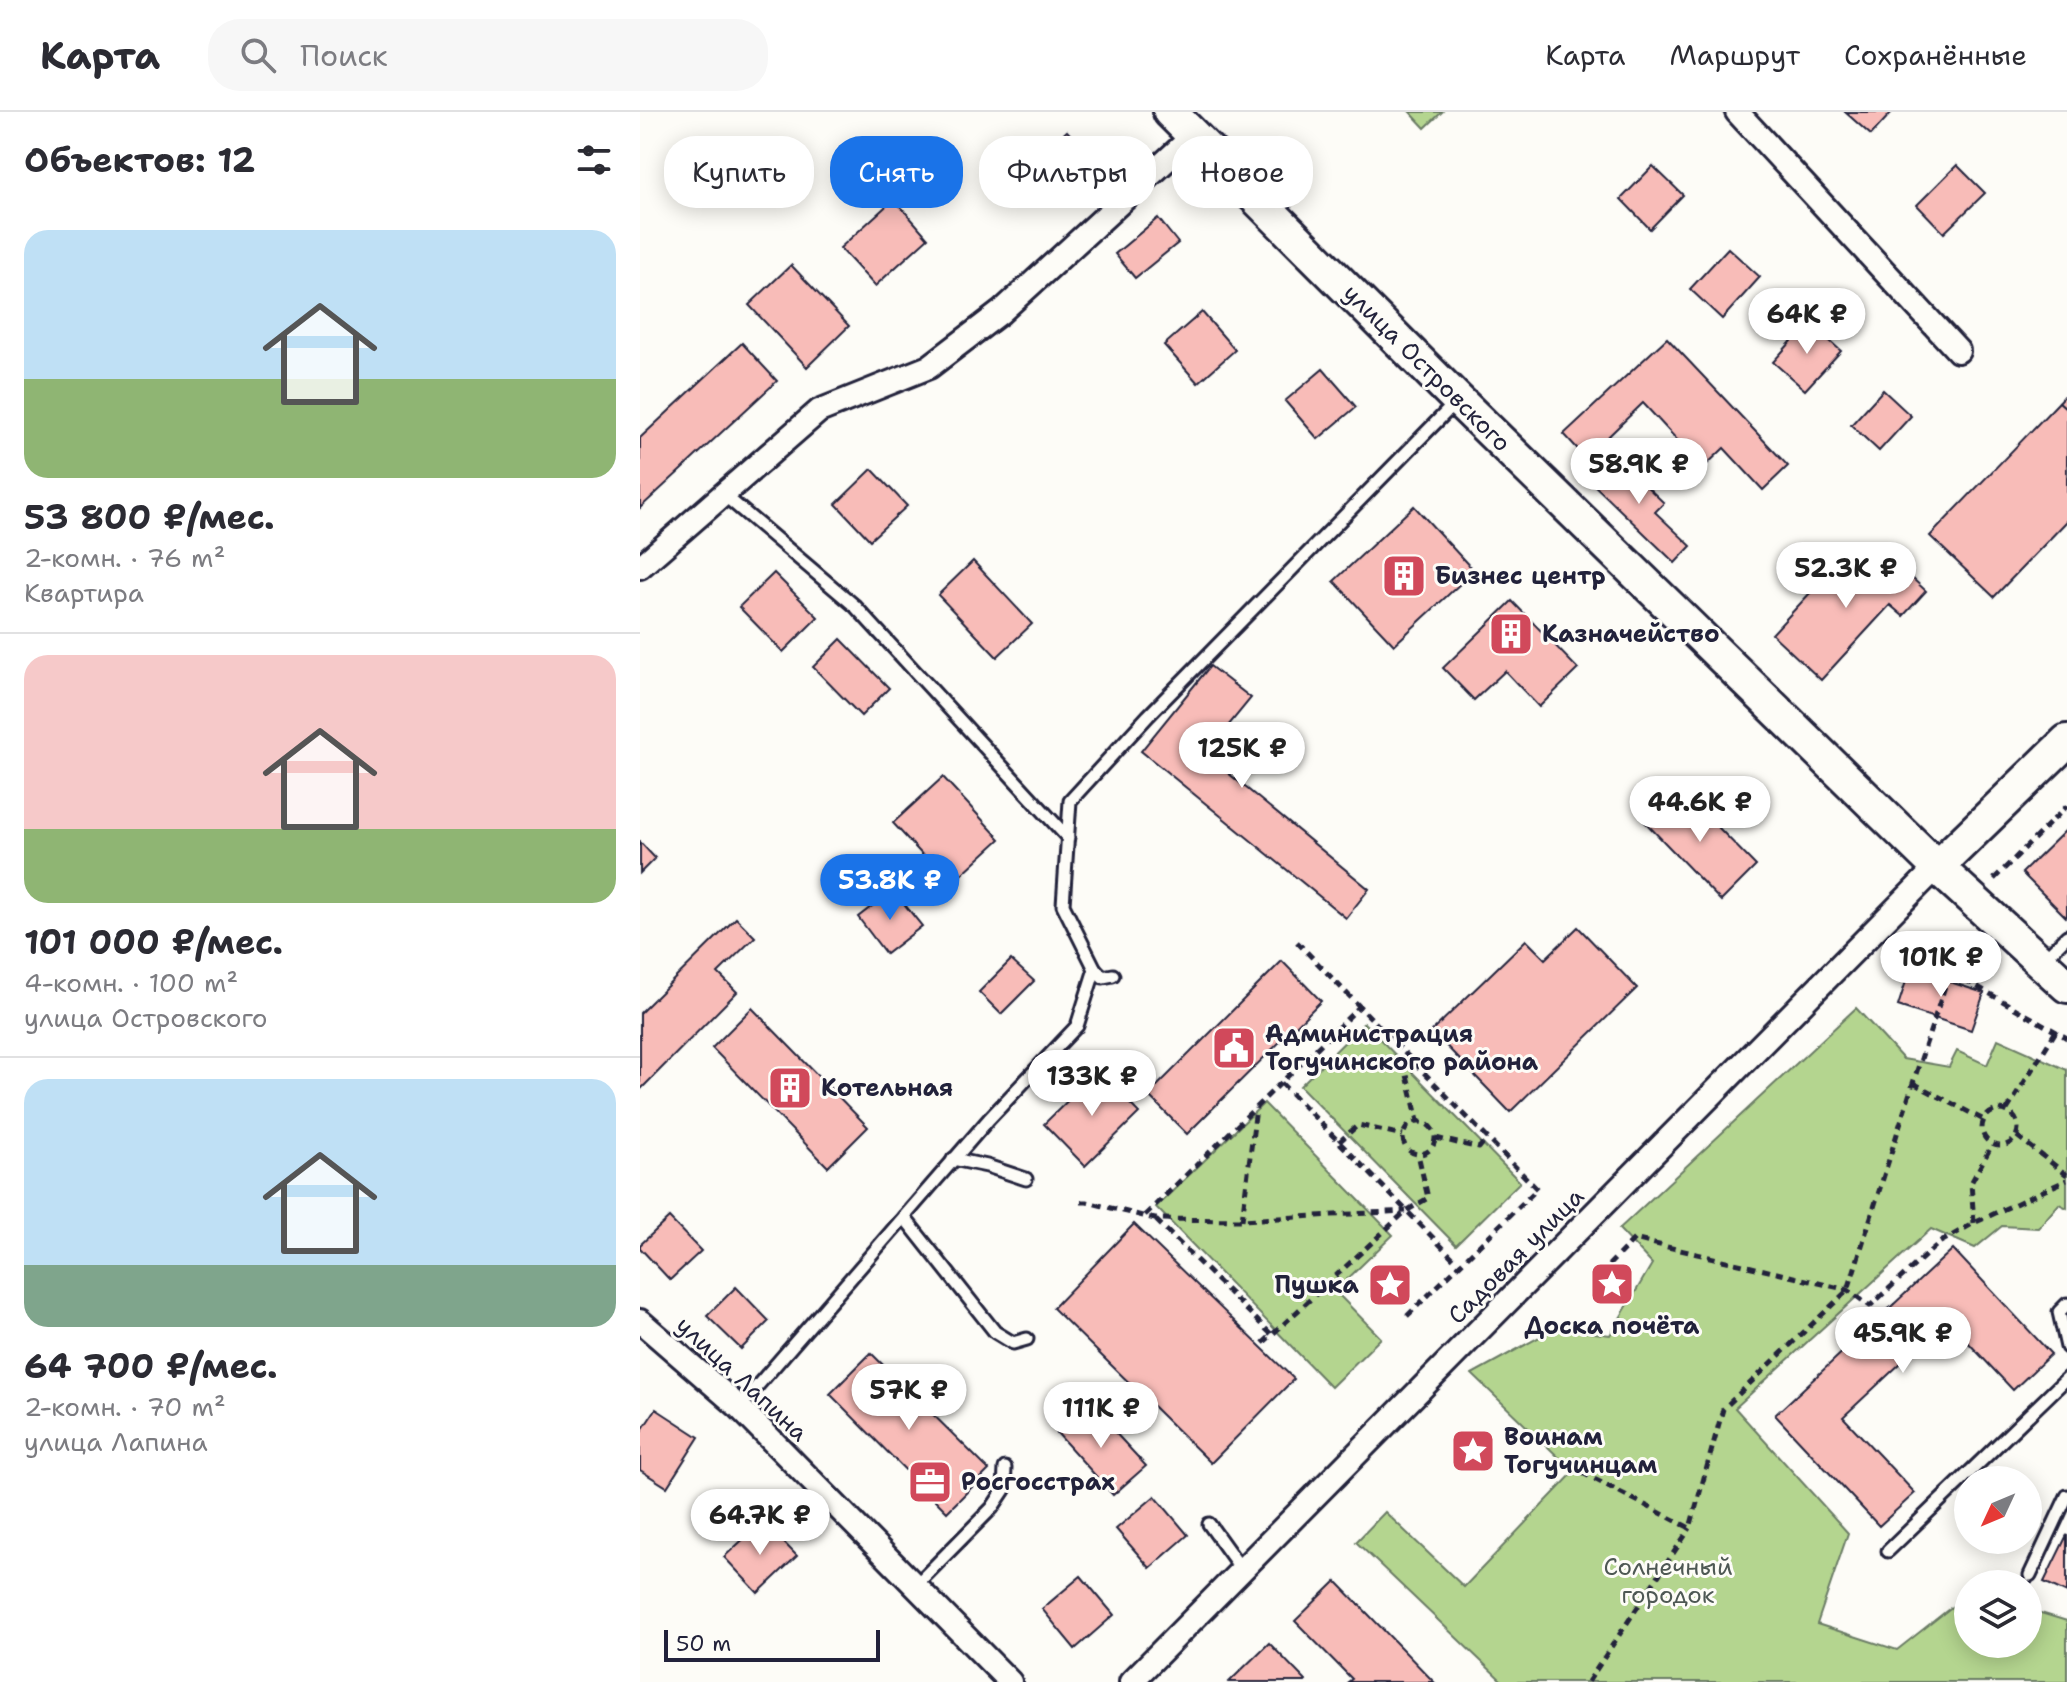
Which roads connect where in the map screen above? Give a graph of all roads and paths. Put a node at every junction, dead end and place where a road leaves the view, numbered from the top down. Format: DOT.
graph roads {
  1 [pos="1170,112"];
  2 [pos="1737,112"];
  3 [pos="1193,136"];
  4 [pos="1172,155"];
  5 [pos="1265,208"];
  6 [pos="1958,351"];
  7 [pos="1458,400"];
  8 [pos="723,494"];
  9 [pos="640,567"];
  10 [pos="2067,741"];
  11 [pos="2067,806"];
  12 [pos="1068,838"];
  13 [pos="1937,867"];
  14 [pos="1973,900"];
  15 [pos="2067,936"];
  16 [pos="1297,942"];
  17 [pos="2040,962"];
  18 [pos="1095,969"];
  19 [pos="1113,975"];
  20 [pos="2067,986"];
  21 [pos="1360,1006"];
  22 [pos="2056,1031"];
  23 [pos="2067,1038"];
  24 [pos="1416,1065"];
  25 [pos="1281,1083"];
  26 [pos="1913,1083"];
  27 [pos="1256,1107"];
  28 [pos="2007,1110"];
  29 [pos="1982,1119"];
  30 [pos="1418,1121"];
  31 [pos="1403,1135"];
  32 [pos="2017,1136"];
  33 [pos="1436,1138"];
  34 [pos="1487,1138"];
  35 [pos="1339,1142"];
  36 [pos="1992,1145"];
  37 [pos="1418,1154"];
  38 [pos="953,1159"];
  39 [pos="2067,1178"];
  40 [pos="1026,1179"];
  41 [pos="1081,1202"];
  42 [pos="1406,1211"];
  43 [pos="1145,1215"];
  44 [pos="904,1217"];
  45 [pos="1155,1219"];
  46 [pos="1242,1220"];
  47 [pos="1974,1223"];
  48 [pos="1460,1265"];
  49 [pos="1599,1275"];
  50 [pos="1848,1290"];
  51 [pos="2067,1304"];
  52 [pos="1405,1318"];
  53 [pos="640,1321"];
  54 [pos="1272,1334"];
  55 [pos="1027,1339"];
  56 [pos="1263,1343"];
  57 [pos="2067,1347"];
  58 [pos="2067,1378"];
  59 [pos="739,1407"];
  60 [pos="1557,1460"];
  61 [pos="1005,1468"];
  62 [pos="2067,1496"];
  63 [pos="1209,1524"];
  64 [pos="1690,1528"];
  65 [pos="1888,1551"];
  66 [pos="1242,1570"];
  67 [pos="2032,1570"];
  68 [pos="915,1586"];
  69 [pos="1010,1682"];
  70 [pos="1131,1682"];
  71 [pos="1588,1682"];
  1 -- 3 [label="street, улица Островского"];
  2 -- 6 [label="street"];
  4 -- 8 [label="street"];
  5 -- 7 [label="street, улица Островского"];
  7 -- 12 [label="lane"];
  7 -- 13 [label="street, улица Островского"];
  8 -- 9 [label="street"];
  8 -- 12 [label="lane"];
  10 -- 13 [label="street"];
  11 -- 14 [label="path"];
  12 -- 18 [label="lane"];
  13 -- 14 [label="street, улица Островского"];
  13 -- 66 [label="street, Садовая улица"];
  14 -- 17 [label="street, улица Островского"];
  15 -- 17 [label="lane"];
  16 -- 21 [label="path"];
  17 -- 20 [label="street, улица Островского"];
  18 -- 19 [label="lane"];
  18 -- 38 [label="lane"];
  21 -- 24 [label="path"];
  21 -- 25 [label="path"];
  22 -- 23 [label="path"];
  22 -- 26 [label="path"];
  22 -- 28 [label="path"];
  24 -- 30 [label="path"];
  24 -- 34 [label="path"];
  25 -- 27 [label="path"];
  25 -- 35 [label="path"];
  26 -- 29 [label="path"];
  26 -- 50 [label="path"];
  27 -- 43 [label="path"];
  27 -- 46 [label="path"];
  28 -- 29 [label="path"];
  28 -- 32 [label="path"];
  29 -- 36 [label="path"];
  30 -- 31 [label="path"];
  30 -- 33 [label="path"];
  31 -- 35 [label="path"];
  31 -- 37 [label="path"];
  32 -- 36 [label="path"];
  32 -- 39 [label="path"];
  33 -- 34 [label="path"];
  33 -- 37 [label="path"];
  34 -- 48 [label="path"];
  35 -- 42 [label="path"];
  36 -- 47 [label="path"];
  37 -- 42 [label="path"];
  38 -- 40 [label="lane"];
  38 -- 44 [label="lane"];
  39 -- 47 [label="path"];
  41 -- 43 [label="path"];
  42 -- 46 [label="path"];
  42 -- 48 [label="path"];
  42 -- 54 [label="path"];
  43 -- 45 [label="path"];
  44 -- 55 [label="lane"];
  44 -- 59 [label="lane"];
  45 -- 46 [label="path"];
  45 -- 54 [label="path"];
  47 -- 50 [label="path"];
  48 -- 52 [label="path"];
  49 -- 50 [label="path"];
  50 -- 64 [label="path"];
  51 -- 57 [label="lane"];
  53 -- 59 [label="street, улица Лапина"];
  54 -- 56 [label="path"];
  58 -- 65 [label="lane"];
  59 -- 68 [label="street, улица Лапина"];
  60 -- 64 [label="path"];
  61 -- 68 [label="lane"];
  62 -- 67 [label="lane"];
  63 -- 66 [label="lane"];
  64 -- 71 [label="path"];
  66 -- 70 [label="street, Садовая улица"];
  68 -- 69 [label="street, улица Лапина"];
}
